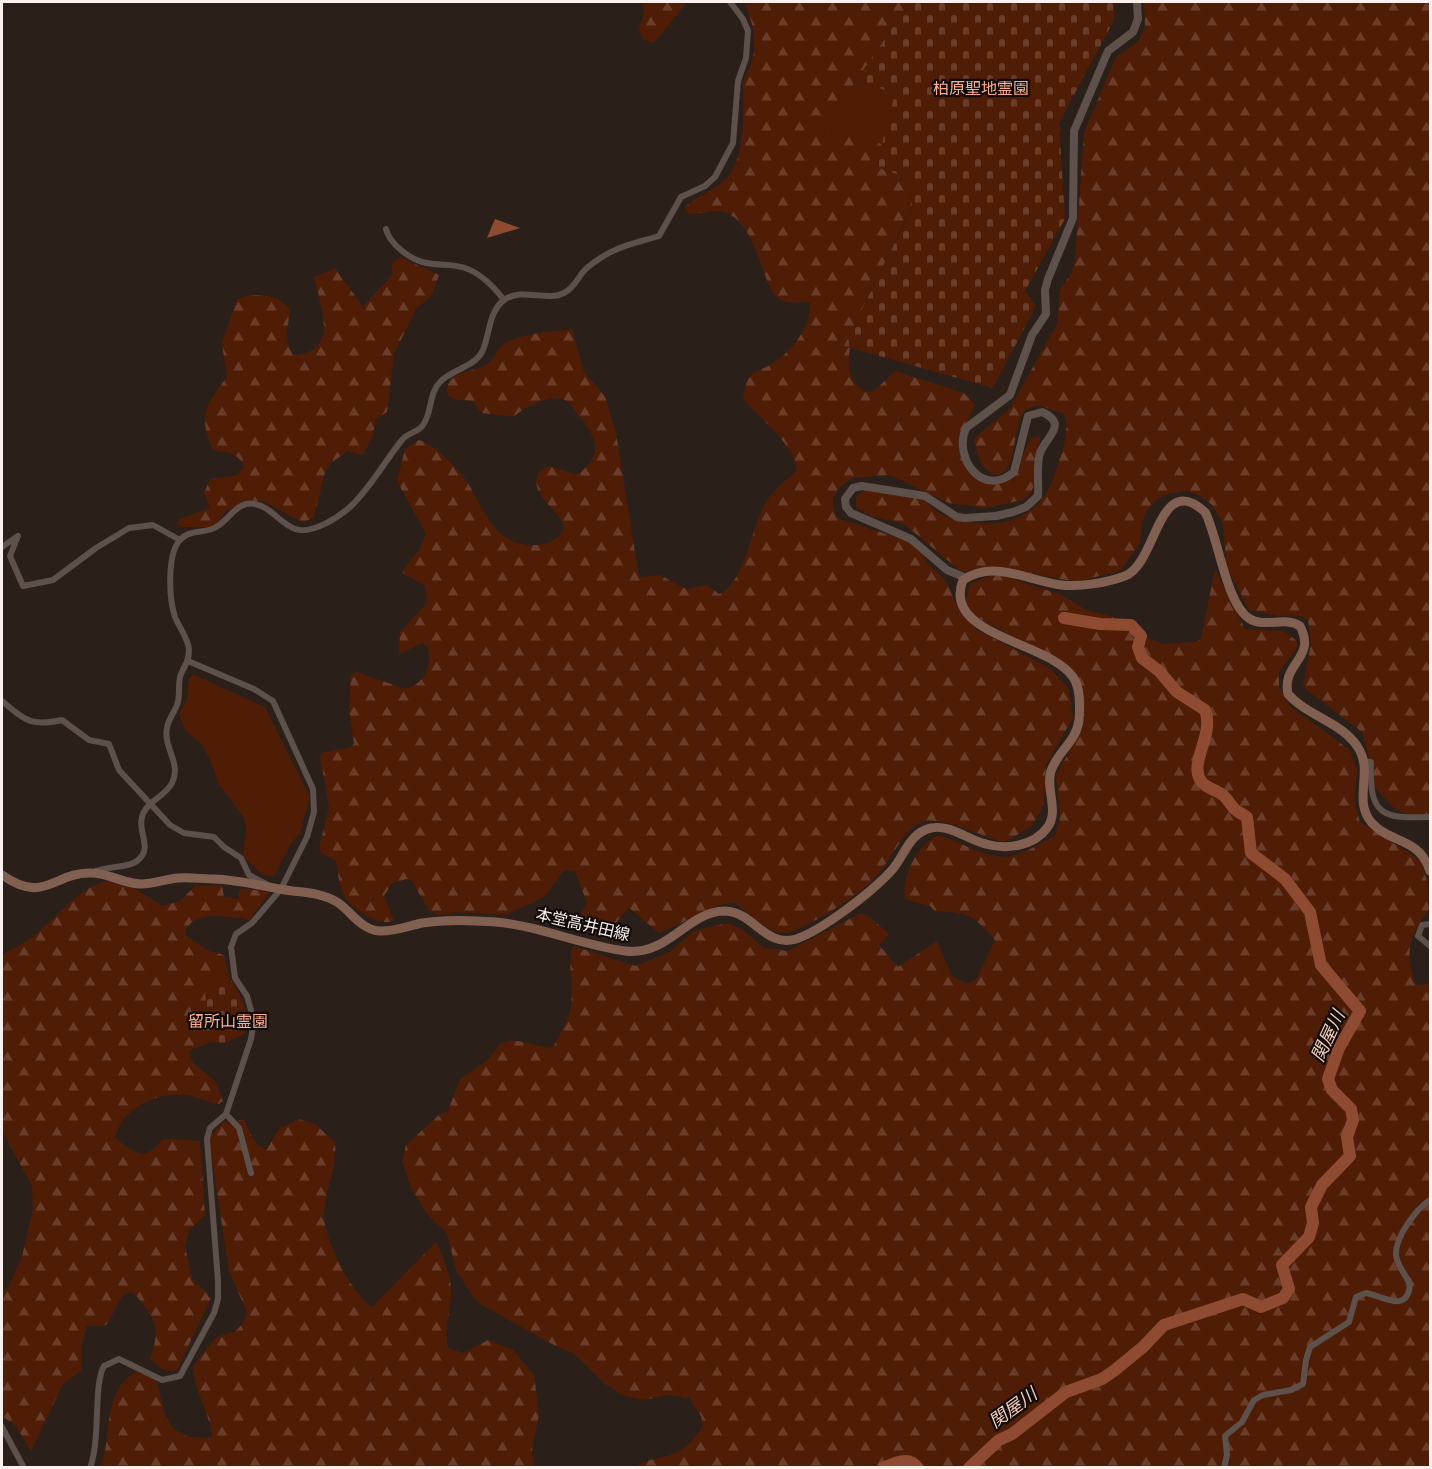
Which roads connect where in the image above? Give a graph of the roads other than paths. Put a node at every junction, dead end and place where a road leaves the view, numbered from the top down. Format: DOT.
graph roads {
  1 [pos="730,2"];
  2 [pos="1137,2"];
  3 [pos="386,229"];
  4 [pos="504,300"];
  5 [pos="180,540"];
  6 [pos="2,547"];
  7 [pos="966,578"];
  8 [pos="188,661"];
  9 [pos="2,701"];
  10 [pos="1363,761"];
  11 [pos="149,804"];
  12 [pos="1431,817"];
  13 [pos="1431,871"];
  14 [pos="92,873"];
  15 [pos="2,875"];
  16 [pos="267,886"];
  17 [pos="281,889"];
  18 [pos="1431,924"];
  19 [pos="1431,946"];
  20 [pos="226,1114"];
  21 [pos="251,1173"];
  22 [pos="1431,1200"];
  23 [pos="2,1426"];
  24 [pos="24,1467"];
  25 [pos="90,1467"];
  26 [pos="1224,1467"];
  1 -- 4 [label="street"];
  2 -- 7 [label="street"];
  3 -- 4 [label="street"];
  4 -- 5 [label="street"];
  5 -- 6 [label="street"];
  5 -- 8 [label="street"];
  7 -- 10 [label="main road"];
  7 -- 17 [label="main road, 本堂高井田線"];
  8 -- 11 [label="street"];
  8 -- 17 [label="street"];
  9 -- 11 [label="street"];
  10 -- 12 [label="street"];
  10 -- 13 [label="main road"];
  11 -- 14 [label="street"];
  11 -- 16 [label="street"];
  14 -- 15 [label="main road, 本堂高井田線"];
  14 -- 16 [label="main road, 本堂高井田線"];
  16 -- 17 [label="main road, 本堂高井田線"];
  17 -- 20 [label="street"];
  18 -- 19 [label="street"];
  20 -- 21 [label="street"];
  20 -- 25 [label="street"];
  22 -- 26 [label="street"];
  23 -- 24 [label="street"];
}
